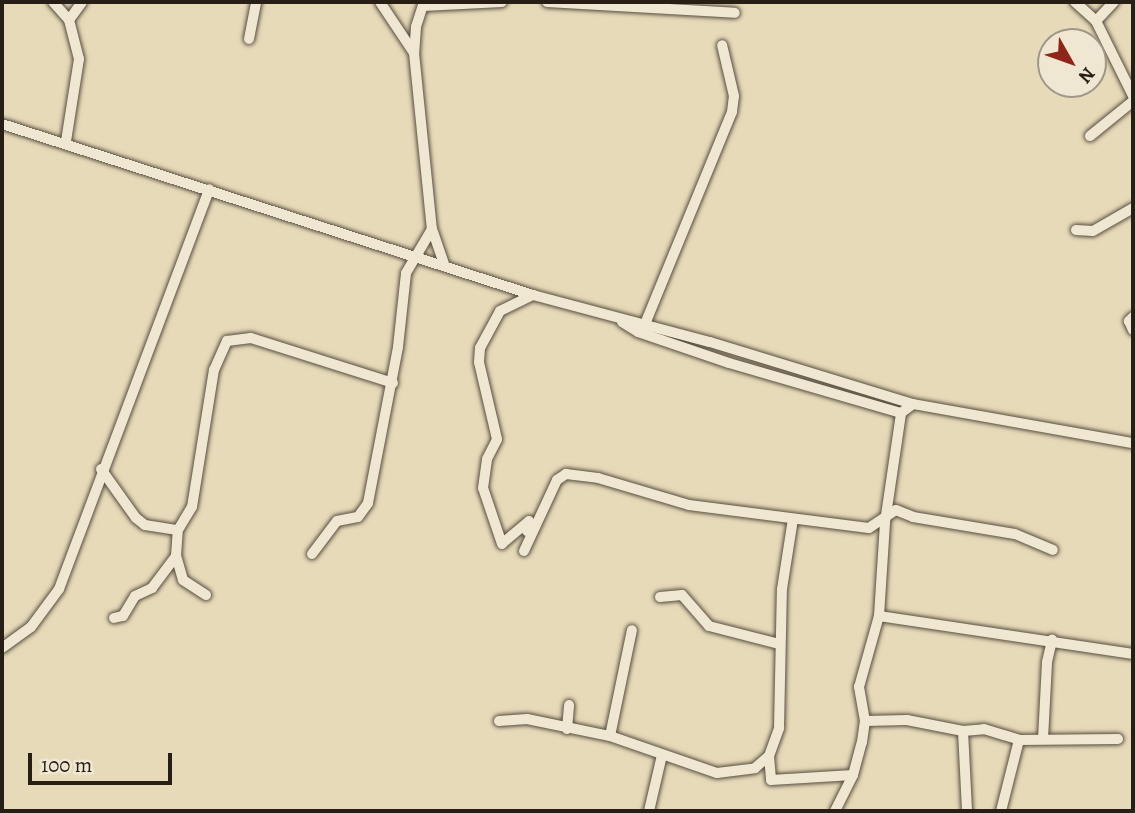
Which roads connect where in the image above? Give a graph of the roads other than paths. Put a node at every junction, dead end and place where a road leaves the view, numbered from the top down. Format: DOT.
graph roads {
  1 [pos="53,2"];
  2 [pos="82,2"];
  3 [pos="256,2"];
  4 [pos="380,2"];
  5 [pos="502,2"];
  6 [pos="547,2"];
  7 [pos="1075,2"];
  8 [pos="1114,2"];
  9 [pos="424,4"];
  10 [pos="734,13"];
  11 [pos="69,20"];
  12 [pos="1096,22"];
  13 [pos="249,39"];
  14 [pos="722,44"];
  15 [pos="414,52"];
  16 [pos="1133,99"];
  17 [pos="2,124"];
  18 [pos="1090,136"];
  19 [pos="66,141"];
  20 [pos="209,189"];
  21 [pos="1133,208"];
  22 [pos="432,229"];
  23 [pos="1076,230"];
  24 [pos="414,256"];
  25 [pos="444,264"];
  26 [pos="533,295"];
  27 [pos="1133,317"];
  28 [pos="617,318"];
  29 [pos="645,324"];
  30 [pos="1133,330"];
  31 [pos="393,383"];
  32 [pos="913,404"];
  33 [pos="901,413"];
  34 [pos="1133,443"];
  35 [pos="100,469"];
  36 [pos="793,519"];
  37 [pos="885,522"];
  38 [pos="178,530"];
  39 [pos="1053,550"];
  40 [pos="312,554"];
  41 [pos="176,556"];
  42 [pos="166,566"];
  43 [pos="181,574"];
  44 [pos="206,595"];
  45 [pos="660,597"];
  46 [pos="879,616"];
  47 [pos="114,618"];
  48 [pos="632,630"];
  49 [pos="1052,640"];
  50 [pos="779,644"];
  51 [pos="2,648"];
  52 [pos="1133,654"];
  53 [pos="569,705"];
  54 [pos="499,720"];
  55 [pos="864,720"];
  56 [pos="567,729"];
  57 [pos="962,731"];
  58 [pos="610,736"];
  59 [pos="1043,739"];
  60 [pos="1118,739"];
  61 [pos="1019,740"];
  62 [pos="663,755"];
  63 [pos="769,757"];
  64 [pos="853,775"];
  65 [pos="649,811"];
  66 [pos="835,811"];
  67 [pos="967,811"];
  68 [pos="1001,811"];
  1 -- 11 [label="street"];
  2 -- 11 [label="street"];
  3 -- 13 [label="street"];
  4 -- 15 [label="street"];
  5 -- 9 [label="street"];
  6 -- 10 [label="street"];
  7 -- 12 [label="street"];
  8 -- 12 [label="street"];
  9 -- 15 [label="street"];
  11 -- 19 [label="street"];
  12 -- 16 [label="street"];
  14 -- 29 [label="street"];
  15 -- 22 [label="street"];
  16 -- 18 [label="street"];
  17 -- 19 [label="street"];
  19 -- 20 [label="street"];
  20 -- 24 [label="street"];
  20 -- 35 [label="street"];
  21 -- 23 [label="street"];
  22 -- 24 [label="street"];
  22 -- 25 [label="street"];
  24 -- 25 [label="street"];
  24 -- 31 [label="street"];
  25 -- 26 [label="street"];
  26 -- 28 [label="street"];
  26 -- 36 [label="street"];
  27 -- 30 [label="street"];
  28 -- 29 [label="street"];
  28 -- 33 [label="street"];
  29 -- 32 [label="street"];
  31 -- 38 [label="street"];
  31 -- 40 [label="street"];
  32 -- 33 [label="street"];
  32 -- 34 [label="street"];
  33 -- 37 [label="street"];
  35 -- 38 [label="street"];
  35 -- 51 [label="street"];
  36 -- 37 [label="street"];
  36 -- 50 [label="street"];
  37 -- 39 [label="street"];
  37 -- 46 [label="street"];
  38 -- 41 [label="street"];
  41 -- 42 [label="street"];
  41 -- 43 [label="street"];
  42 -- 43 [label="street"];
  42 -- 47 [label="street"];
  43 -- 44 [label="street"];
  45 -- 50 [label="street"];
  46 -- 49 [label="street"];
  46 -- 55 [label="street"];
  48 -- 58 [label="street"];
  49 -- 52 [label="street"];
  49 -- 59 [label="street"];
  50 -- 63 [label="street"];
  53 -- 56 [label="street"];
  54 -- 56 [label="street"];
  55 -- 57 [label="street"];
  55 -- 64 [label="street"];
  56 -- 58 [label="street"];
  57 -- 61 [label="street"];
  57 -- 67 [label="street"];
  58 -- 62 [label="street"];
  59 -- 60 [label="street"];
  59 -- 61 [label="street"];
  61 -- 68 [label="street"];
  62 -- 63 [label="street"];
  62 -- 65 [label="street"];
  63 -- 64 [label="street"];
  64 -- 66 [label="street"];
}
